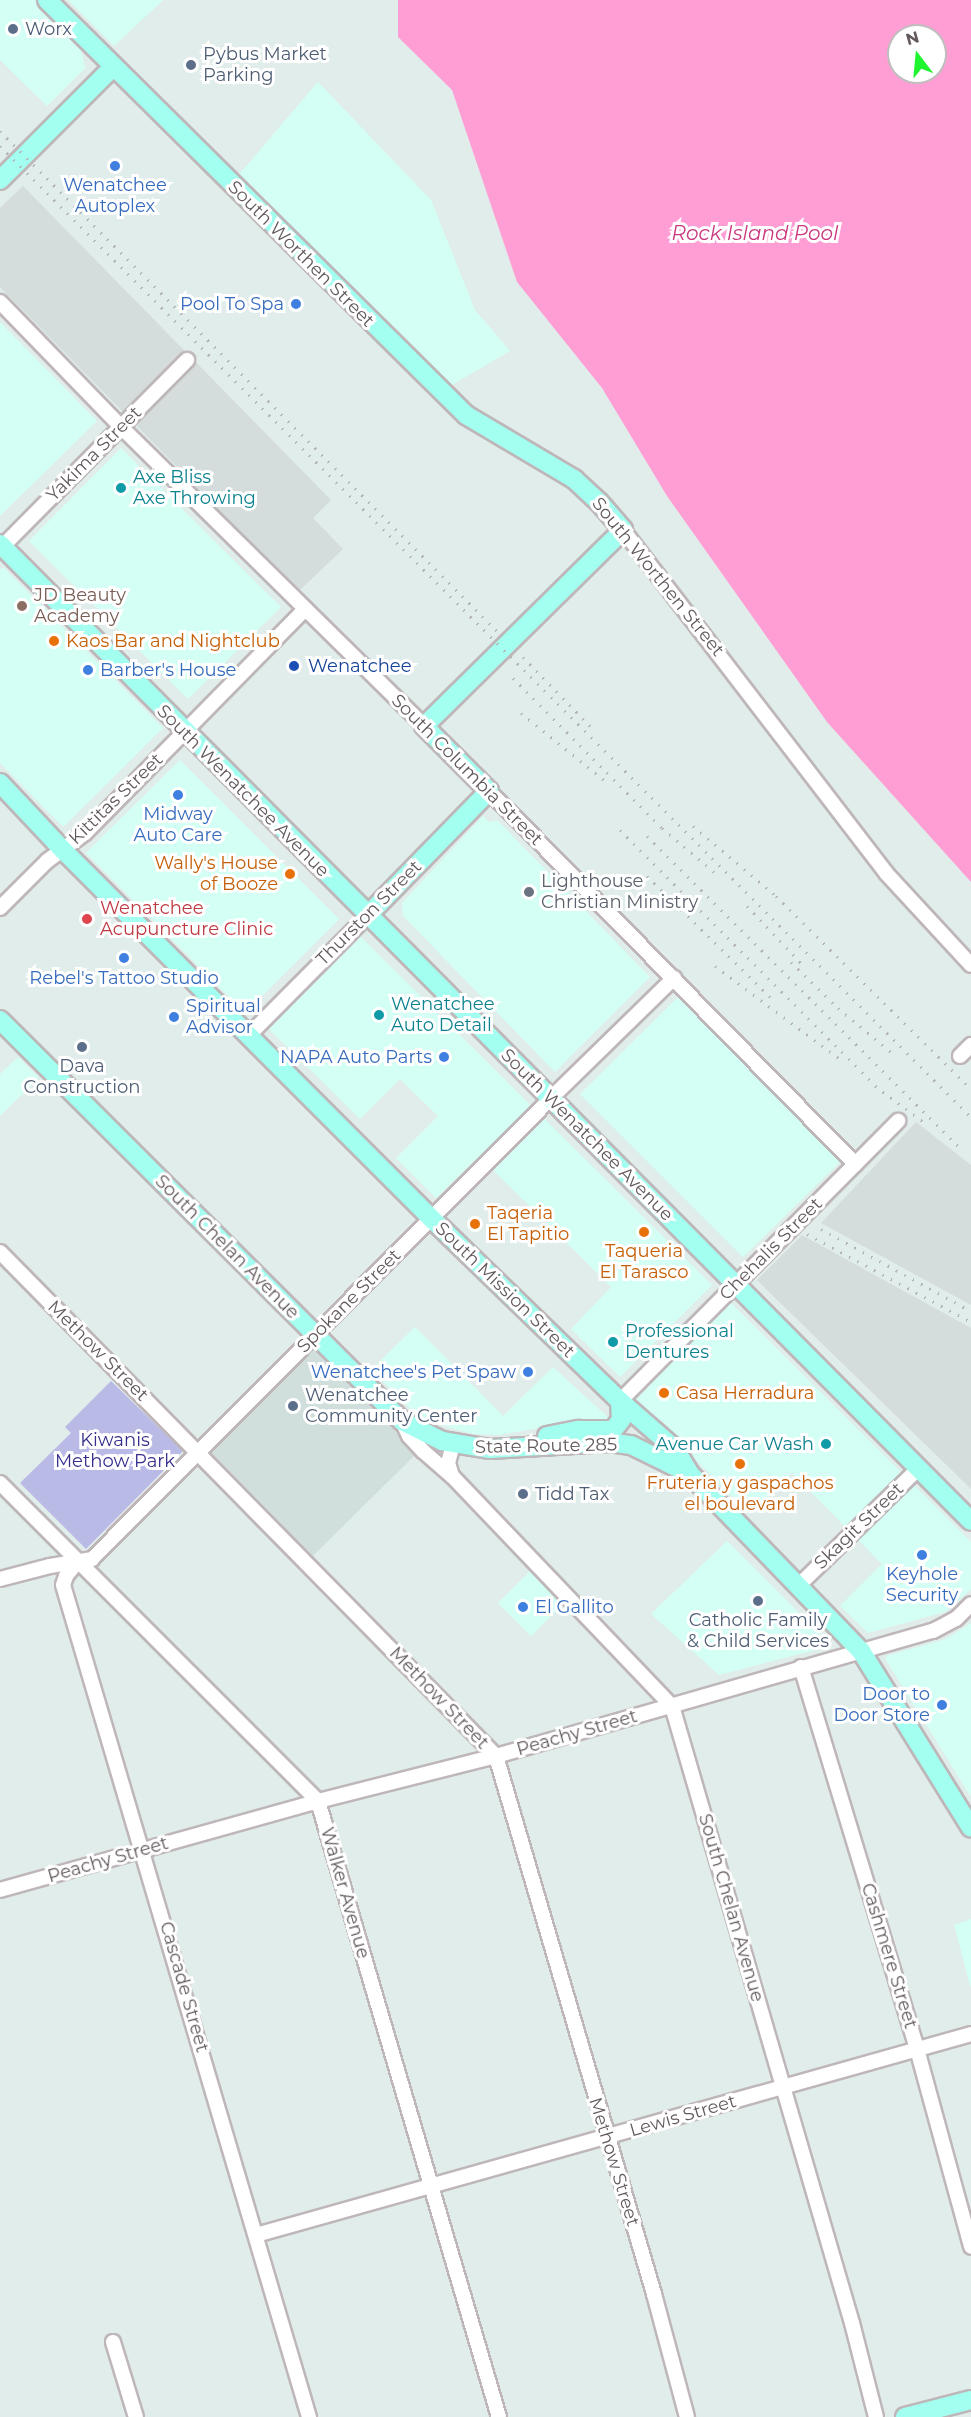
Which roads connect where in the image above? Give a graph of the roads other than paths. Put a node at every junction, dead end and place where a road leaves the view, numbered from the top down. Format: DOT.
graph roads {
  1 [pos="47,0"];
  2 [pos="113,67"];
  3 [pos="0,180"];
  4 [pos="0,302"];
  5 [pos="187,360"];
  6 [pos="121,427"];
  7 [pos="623,530"];
  8 [pos="1,547"];
  9 [pos="305,609"];
  10 [pos="424,726"];
  11 [pos="184,732"];
  12 [pos="0,783"];
  13 [pos="489,791"];
  14 [pos="63,849"];
  15 [pos="0,908"];
  16 [pos="368,915"];
  17 [pos="971,965"];
  18 [pos="674,978"];
  19 [pos="0,1020"];
  20 [pos="249,1035"];
  21 [pos="971,1045"];
  22 [pos="960,1056"];
  23 [pos="551,1098"];
  24 [pos="898,1121"];
  25 [pos="855,1164"];
  26 [pos="432,1219"];
  27 [pos="0,1252"];
  28 [pos="737,1284"];
  29 [pos="315,1335"];
  30 [pos="620,1401"];
  31 [pos="402,1421"];
  32 [pos="453,1444"];
  33 [pos="526,1447"];
  34 [pos="197,1452"];
  35 [pos="919,1468"];
  36 [pos="690,1473"];
  37 [pos="452,1476"];
  38 [pos="0,1483"];
  39 [pos="971,1521"];
  40 [pos="78,1561"];
  41 [pos="0,1579"];
  42 [pos="799,1585"];
  43 [pos="971,1604"];
  44 [pos="861,1651"];
  45 [pos="801,1667"];
  46 [pos="672,1706"];
  47 [pos="496,1756"];
  48 [pos="318,1801"];
  49 [pos="971,1828"];
  50 [pos="144,1850"];
  51 [pos="0,1890"];
  52 [pos="971,2034"];
  53 [pos="917,2049"];
  54 [pos="784,2087"];
  55 [pos="606,2137"];
  56 [pos="431,2186"];
  57 [pos="256,2235"];
  58 [pos="971,2247"];
  59 [pos="113,2342"];
  60 [pos="971,2400"];
  61 [pos="135,2417"];
  62 [pos="309,2417"];
  63 [pos="499,2417"];
  64 [pos="687,2417"];
  65 [pos="876,2417"];
  66 [pos="905,2417"];
  1 -- 2 [label="main road, South Worthen Street"];
  2 -- 3 [label="main road"];
  2 -- 7 [label="main road, South Worthen Street"];
  4 -- 6 [label="street, South Columbia Street"];
  5 -- 6 [label="street, Yakima Street"];
  6 -- 8 [label="street, Yakima Street"];
  6 -- 9 [label="street, South Columbia Street"];
  7 -- 10 [label="main road"];
  7 -- 17 [label="street, South Worthen Street"];
  8 -- 11 [label="main road, South Wenatchee Avenue"];
  9 -- 10 [label="street, South Columbia Street"];
  9 -- 11 [label="street, Kittitas Street"];
  10 -- 13 [label="main road, South Columbia Street"];
  11 -- 14 [label="street, Kittitas Street"];
  11 -- 16 [label="main road, South Wenatchee Avenue"];
  12 -- 14 [label="main road, South Mission Street"];
  13 -- 16 [label="main road, Thurston Street"];
  13 -- 18 [label="street, South Columbia Street"];
  14 -- 15 [label="street, Kittitas Street"];
  14 -- 20 [label="main road, South Mission Street"];
  16 -- 20 [label="street, Thurston Street"];
  16 -- 23 [label="main road, South Wenatchee Avenue"];
  18 -- 23 [label="street, Spokane Street"];
  18 -- 25 [label="street, South Columbia Street"];
  19 -- 29 [label="main road, South Chelan Avenue"];
  20 -- 26 [label="main road, South Mission Street"];
  21 -- 22 [label="street"];
  23 -- 26 [label="street, Spokane Street"];
  23 -- 28 [label="main road, South Wenatchee Avenue"];
  24 -- 25 [label="street, Chehalis Street"];
  25 -- 28 [label="street, Chehalis Street"];
  26 -- 29 [label="street, Spokane Street"];
  26 -- 30 [label="main road, South Mission Street"];
  27 -- 34 [label="street, Methow Street"];
  28 -- 30 [label="street, Chehalis Street"];
  28 -- 35 [label="main road, South Wenatchee Avenue"];
  29 -- 31 [label="main road, South Chelan Avenue"];
  29 -- 34 [label="street, Spokane Street"];
  30 -- 33 [label="main road"];
  30 -- 36 [label="main road, South Mission Street"];
  31 -- 32 [label="main road, State Route 285"];
  31 -- 37 [label="street, South Chelan Avenue"];
  32 -- 33 [label="main road, State Route 285"];
  32 -- 37 [label="street"];
  33 -- 36 [label="main road, State Route 285"];
  34 -- 40 [label="street, Spokane Street"];
  34 -- 47 [label="street, Methow Street"];
  35 -- 39 [label="main road, South Wenatchee Avenue"];
  35 -- 42 [label="street, Skagit Street"];
  36 -- 42 [label="main road, South Mission Street"];
  37 -- 46 [label="street, South Chelan Avenue"];
  38 -- 40 [label="street, Walker Avenue"];
  40 -- 41 [label="street, Spokane Street"];
  40 -- 48 [label="street, Walker Avenue"];
  40 -- 50 [label="street, Cascade Street"];
  42 -- 44 [label="main road, South Mission Street"];
  43 -- 44 [label="street, Peachy Street"];
  44 -- 45 [label="street, Peachy Street"];
  44 -- 49 [label="main road, South Mission Street"];
  45 -- 46 [label="street, Peachy Street"];
  45 -- 53 [label="street, Cashmere Street"];
  46 -- 47 [label="street, Peachy Street"];
  46 -- 54 [label="street, South Chelan Avenue"];
  47 -- 48 [label="street, Peachy Street"];
  47 -- 55 [label="street, Methow Street"];
  48 -- 50 [label="street, Peachy Street"];
  48 -- 56 [label="street, Walker Avenue"];
  50 -- 51 [label="street, Peachy Street"];
  50 -- 57 [label="street, Cascade Street"];
  52 -- 53 [label="street, Lewis Street"];
  53 -- 54 [label="street, Lewis Street"];
  53 -- 58 [label="street, Cashmere Street"];
  54 -- 55 [label="street, Lewis Street"];
  54 -- 65 [label="street, South Chelan Avenue"];
  55 -- 56 [label="street, Lewis Street"];
  55 -- 64 [label="street, Methow Street"];
  56 -- 57 [label="street, Lewis Street"];
  56 -- 63 [label="street, Walker Avenue"];
  57 -- 62 [label="street, Cascade Street"];
  59 -- 61 [label="street"];
  60 -- 66 [label="main road"];
}
